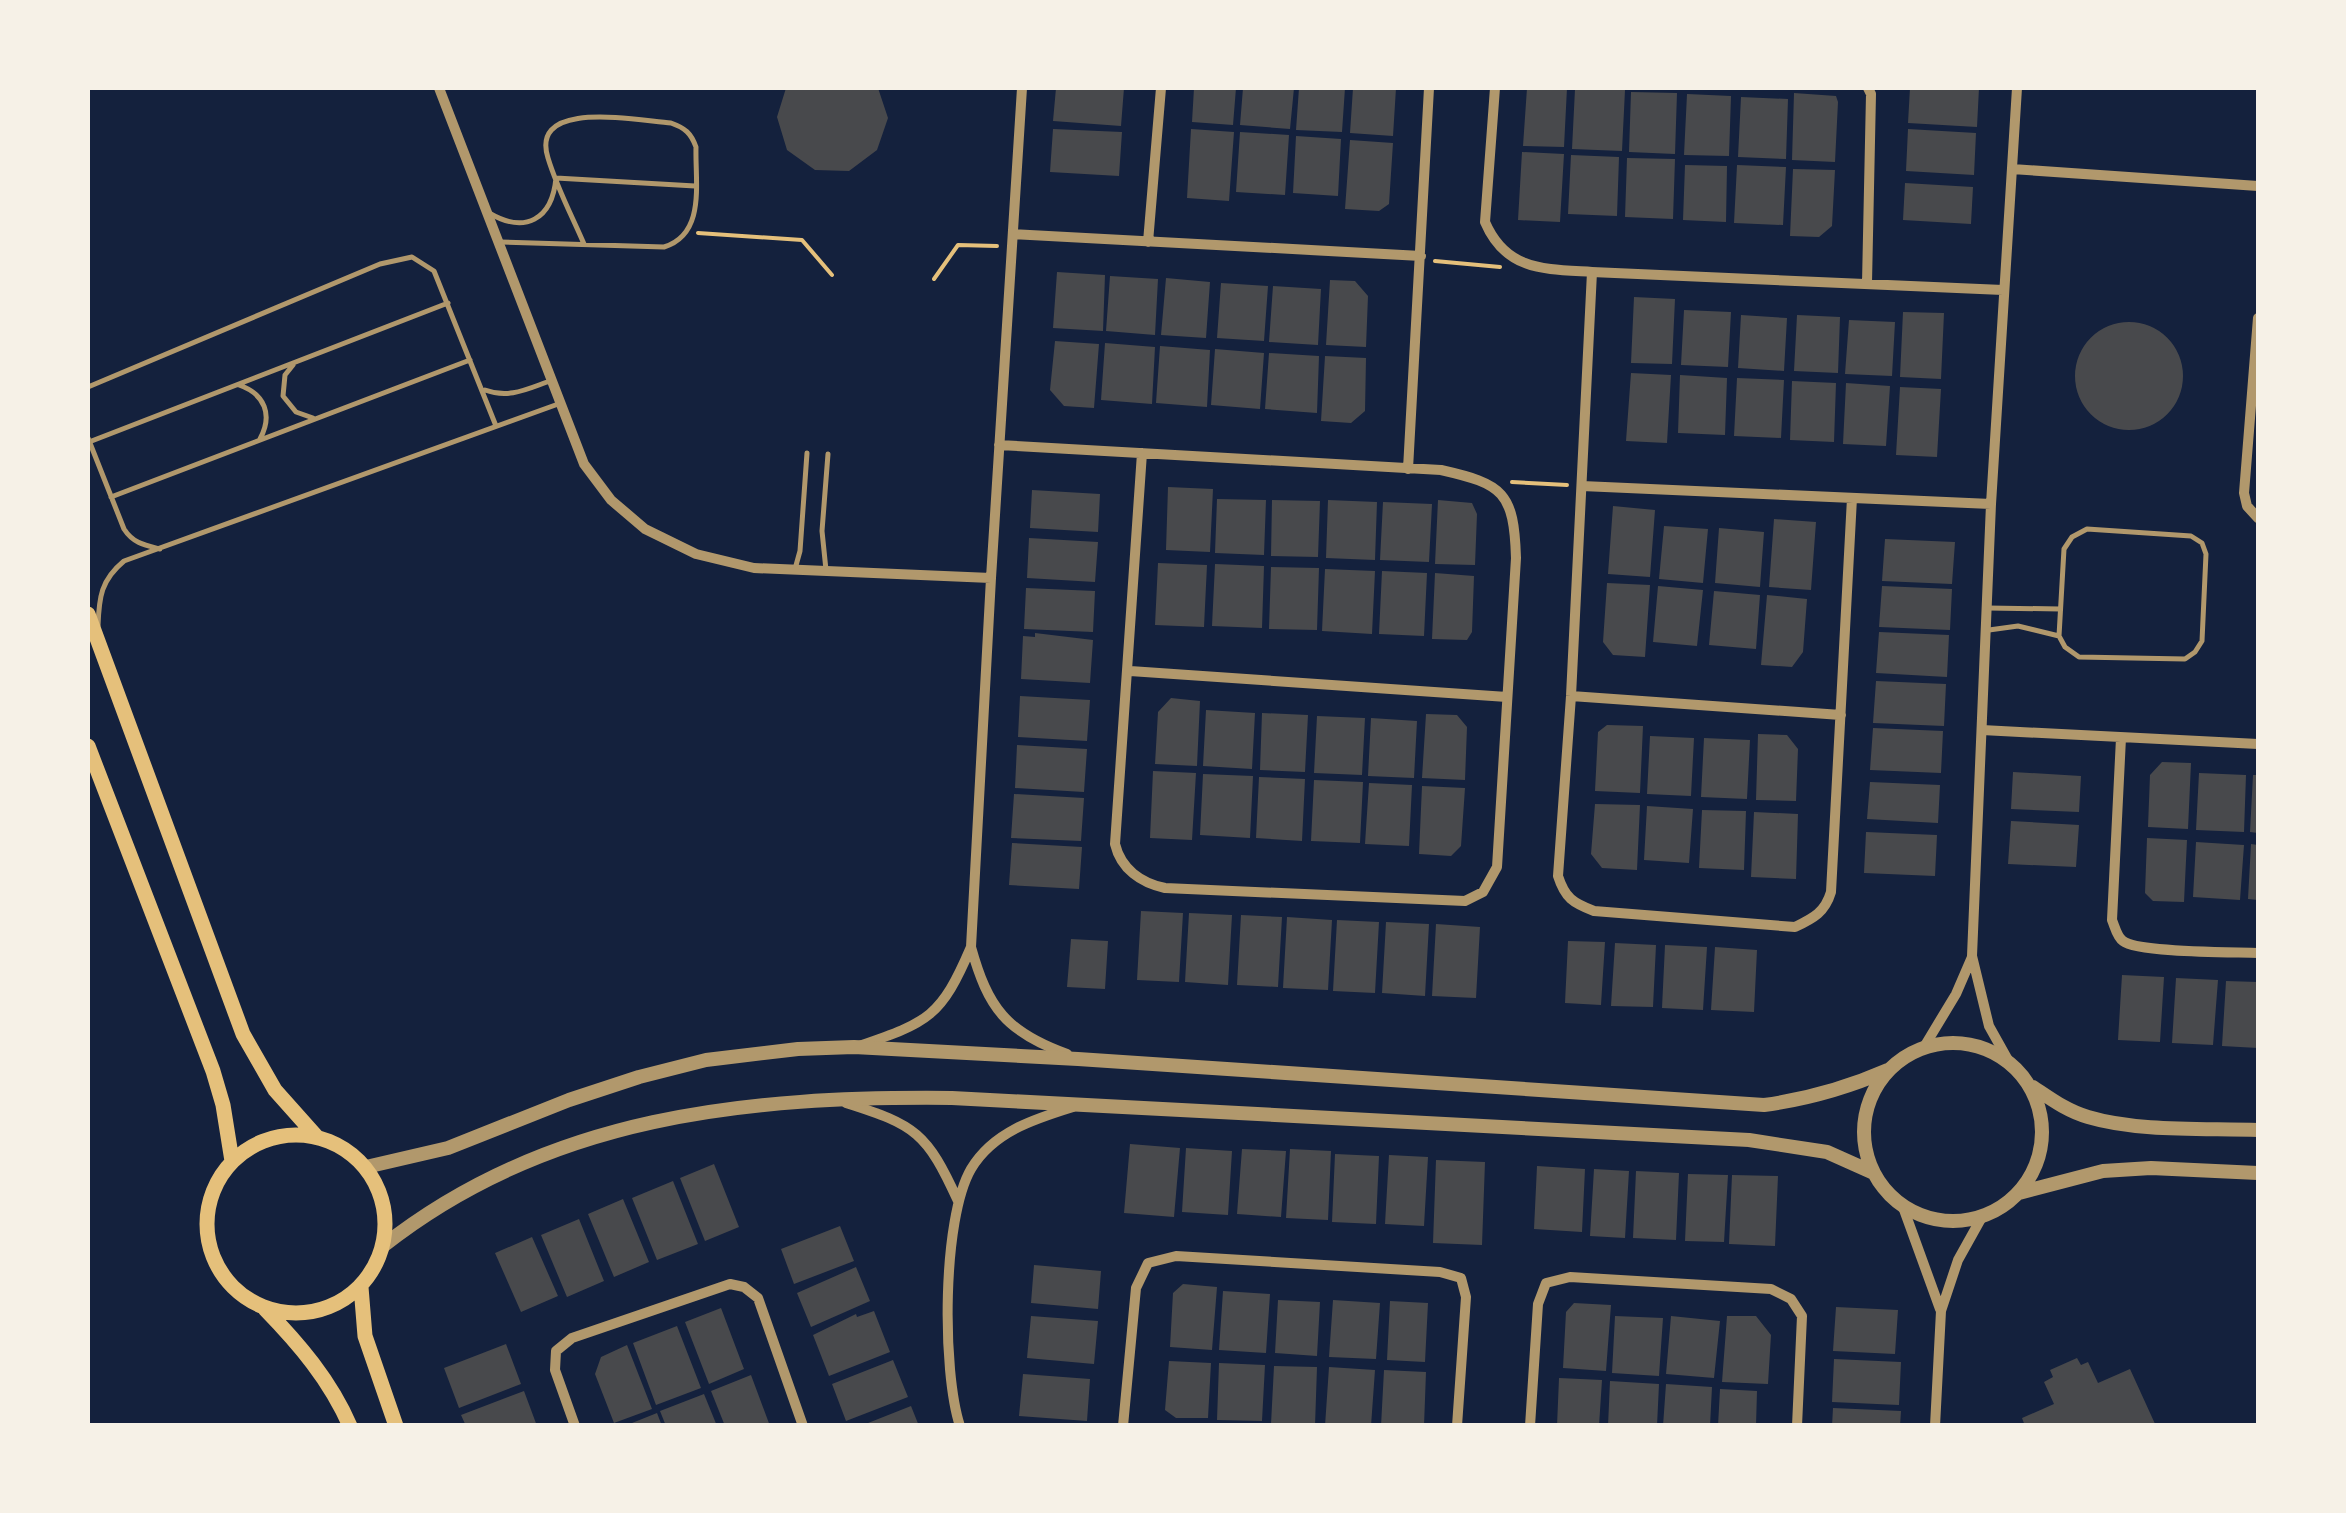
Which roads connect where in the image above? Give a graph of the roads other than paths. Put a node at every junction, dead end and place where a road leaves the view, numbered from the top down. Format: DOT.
graph roads {
  1 [pos="438,88"];
  2 [pos="1022,88"];
  3 [pos="1161,88"];
  4 [pos="1429,88"];
  5 [pos="1495,88"];
  6 [pos="1868,88"];
  7 [pos="2017,88"];
  8 [pos="2012,169"];
  9 [pos="556,178"];
  10 [pos="695,186"];
  11 [pos="2258,186"];
  12 [pos="486,212"];
  13 [pos="1012,240"];
  14 [pos="498,242"];
  15 [pos="1148,242"];
  16 [pos="584,244"];
  17 [pos="1421,256"];
  18 [pos="1592,272"];
  19 [pos="1866,283"];
  20 [pos="2004,290"];
  21 [pos="448,302"];
  22 [pos="2258,318"];
  23 [pos="470,360"];
  24 [pos="295,362"];
  25 [pos="553,380"];
  26 [pos="237,385"];
  27 [pos="88,387"];
  28 [pos="484,390"];
  29 [pos="562,403"];
  30 [pos="316,419"];
  31 [pos="496,426"];
  32 [pos="88,440"];
  33 [pos="258,441"];
  34 [pos="999,445"];
  35 [pos="808,453"];
  36 [pos="1142,453"];
  37 [pos="828,454"];
  38 [pos="1408,469"];
  39 [pos="1582,486"];
  40 [pos="112,497"];
  41 [pos="1852,498"];
  42 [pos="1990,504"];
  43 [pos="2258,518"];
  44 [pos="160,549"];
  45 [pos="795,569"];
  46 [pos="826,570"];
  47 [pos="990,578"];
  48 [pos="1986,608"];
  49 [pos="2060,609"];
  50 [pos="88,614"];
  51 [pos="1986,630"];
  52 [pos="2059,636"];
  53 [pos="97,639"];
  54 [pos="1130,671"];
  55 [pos="1571,696"];
  56 [pos="1507,697"];
  57 [pos="1841,714"];
  58 [pos="1982,730"];
  59 [pos="2121,738"];
  60 [pos="2258,744"];
  61 [pos="88,746"];
  62 [pos="972,946"];
  63 [pos="2258,953"];
  64 [pos="1972,956"];
  65 [pos="1924,1047"];
  66 [pos="854,1048"];
  67 [pos="1078,1059"];
  68 [pos="2008,1060"];
  69 [pos="1888,1070"];
  70 [pos="2030,1085"];
  71 [pos="830,1098"];
  72 [pos="1073,1107"];
  73 [pos="2258,1130"];
  74 [pos="316,1136"];
  75 [pos="232,1161"];
  76 [pos="366,1167"];
  77 [pos="1874,1173"];
  78 [pos="2258,1173"];
  79 [pos="2018,1194"];
  80 [pos="958,1202"];
  81 [pos="1904,1207"];
  82 [pos="1982,1217"];
  83 [pos="383,1246"];
  84 [pos="361,1287"];
  85 [pos="264,1309"];
  86 [pos="1941,1311"];
  87 [pos="350,1426"];
  88 [pos="396,1426"];
  89 [pos="576,1426"];
  90 [pos="803,1426"];
  91 [pos="960,1426"];
  92 [pos="1122,1426"];
  93 [pos="1457,1426"];
  94 [pos="1530,1426"];
  95 [pos="1797,1426"];
  96 [pos="1935,1426"];
  1 -- 12 [label="street"];
  2 -- 13 [label="street"];
  3 -- 15 [label="street"];
  4 -- 17 [label="street"];
  5 -- 18 [label="street"];
  6 -- 19 [label="street"];
  7 -- 8 [label="street"];
  8 -- 11 [label="street"];
  8 -- 20 [label="street"];
  9 -- 10 [label="lane"];
  9 -- 10 [label="lane"];
  9 -- 12 [label="lane"];
  9 -- 16 [label="lane"];
  10 -- 16 [label="lane"];
  12 -- 14 [label="street"];
  13 -- 15 [label="street"];
  13 -- 34 [label="street"];
  14 -- 16 [label="lane"];
  14 -- 25 [label="street"];
  15 -- 17 [label="street"];
  17 -- 38 [label="street"];
  18 -- 19 [label="street"];
  18 -- 39 [label="street"];
  19 -- 20 [label="street"];
  20 -- 42 [label="street"];
  21 -- 23 [label="lane"];
  21 -- 24 [label="lane"];
  21 -- 27 [label="lane"];
  22 -- 43 [label="street"];
  23 -- 28 [label="lane"];
  23 -- 30 [label="lane"];
  24 -- 26 [label="lane"];
  24 -- 30 [label="lane"];
  25 -- 28 [label="lane"];
  25 -- 29 [label="street"];
  26 -- 32 [label="lane"];
  26 -- 33 [label="lane"];
  28 -- 31 [label="lane"];
  29 -- 31 [label="lane"];
  29 -- 45 [label="street"];
  30 -- 33 [label="lane"];
  31 -- 44 [label="lane"];
  32 -- 40 [label="lane"];
  33 -- 40 [label="lane"];
  34 -- 36 [label="street"];
  34 -- 47 [label="street"];
  35 -- 45 [label="lane"];
  36 -- 38 [label="street"];
  36 -- 54 [label="street"];
  37 -- 46 [label="lane"];
  38 -- 56 [label="street"];
  39 -- 41 [label="street"];
  39 -- 55 [label="street"];
  40 -- 44 [label="lane"];
  41 -- 42 [label="street"];
  41 -- 57 [label="street"];
  42 -- 48 [label="street"];
  44 -- 53 [label="lane"];
  45 -- 46 [label="street"];
  46 -- 47 [label="street"];
  47 -- 62 [label="street"];
  48 -- 49 [label="lane"];
  48 -- 51 [label="street"];
  49 -- 52 [label="lane"];
  49 -- 52 [label="lane"];
  50 -- 53 [label="main road"];
  51 -- 52 [label="lane"];
  51 -- 58 [label="street"];
  53 -- 74 [label="main road"];
  54 -- 56 [label="street"];
  54 -- 56 [label="street"];
  55 -- 57 [label="street"];
  55 -- 57 [label="street"];
  58 -- 59 [label="street"];
  58 -- 64 [label="street"];
  59 -- 60 [label="street"];
  59 -- 63 [label="street"];
  61 -- 75 [label="main road"];
  62 -- 66 [label="street"];
  62 -- 67 [label="street"];
  64 -- 65 [label="street"];
  64 -- 68 [label="street"];
  65 -- 68 [label="street"];
  65 -- 69 [label="street"];
  66 -- 67 [label="street"];
  66 -- 76 [label="street"];
  67 -- 69 [label="street"];
  68 -- 70 [label="street"];
  69 -- 77 [label="street"];
  70 -- 73 [label="street"];
  70 -- 79 [label="street"];
  71 -- 72 [label="street"];
  71 -- 80 [label="street"];
  71 -- 83 [label="street"];
  72 -- 77 [label="street"];
  72 -- 80 [label="street"];
  74 -- 75 [label="main road"];
  74 -- 76 [label="main road"];
  75 -- 85 [label="main road"];
  76 -- 83 [label="main road"];
  77 -- 81 [label="street"];
  78 -- 79 [label="street"];
  79 -- 82 [label="street"];
  80 -- 91 [label="street"];
  81 -- 82 [label="street"];
  81 -- 86 [label="street"];
  82 -- 86 [label="street"];
  83 -- 84 [label="main road"];
  84 -- 85 [label="main road"];
  84 -- 88 [label="main road"];
  85 -- 87 [label="main road"];
  86 -- 96 [label="street"];
  89 -- 90 [label="street"];
  92 -- 93 [label="street"];
  94 -- 95 [label="street"];
}
